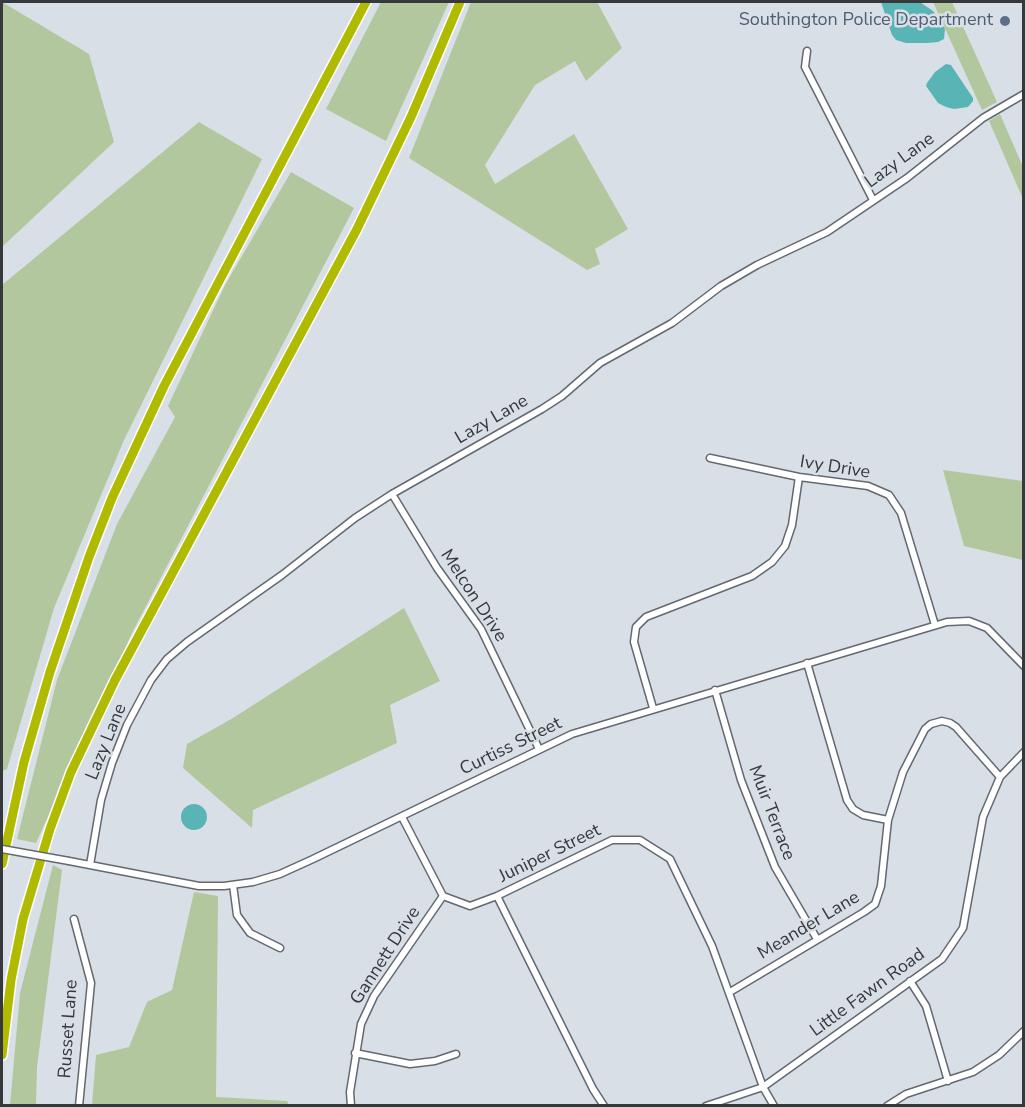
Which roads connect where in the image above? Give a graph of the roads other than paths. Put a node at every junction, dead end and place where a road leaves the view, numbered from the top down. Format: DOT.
graph roads {
  1 [pos="366,2"];
  2 [pos="460,2"];
  3 [pos="807,51"];
  4 [pos="1023,94"];
  5 [pos="873,200"];
  6 [pos="710,458"];
  7 [pos="799,477"];
  8 [pos="392,494"];
  9 [pos="935,626"];
  10 [pos="807,663"];
  11 [pos="1023,666"];
  12 [pos="715,690"];
  13 [pos="653,708"];
  14 [pos="539,749"];
  15 [pos="1023,752"];
  16 [pos="1000,777"];
  17 [pos="402,817"];
  18 [pos="888,820"];
  19 [pos="2,849"];
  20 [pos="2,864"];
  21 [pos="90,865"];
  22 [pos="233,885"];
  23 [pos="443,896"];
  24 [pos="497,896"];
  25 [pos="74,919"];
  26 [pos="817,939"];
  27 [pos="280,948"];
  28 [pos="910,981"];
  29 [pos="730,992"];
  30 [pos="1023,1031"];
  31 [pos="355,1053"];
  32 [pos="456,1054"];
  33 [pos="2,1055"];
  34 [pos="948,1081"];
  35 [pos="764,1087"];
  36 [pos="79,1106"];
  37 [pos="351,1106"];
  38 [pos="604,1106"];
  39 [pos="706,1106"];
  40 [pos="774,1106"];
  41 [pos="887,1106"];
  1 -- 20 [label="highway"];
  2 -- 33 [label="highway"];
  3 -- 5 [label="street"];
  4 -- 5 [label="street, Lazy Lane"];
  5 -- 8 [label="street, Lazy Lane"];
  6 -- 7 [label="street, Ivy Drive"];
  7 -- 9 [label="street, Ivy Drive"];
  7 -- 13 [label="street"];
  8 -- 14 [label="street, Melcon Drive"];
  8 -- 21 [label="street, Lazy Lane"];
  9 -- 10 [label="street, Curtiss Street"];
  9 -- 11 [label="street, Curtiss Street"];
  10 -- 12 [label="street, Curtiss Street"];
  10 -- 18 [label="street"];
  12 -- 13 [label="street, Curtiss Street"];
  12 -- 26 [label="street, Muir Terrace"];
  13 -- 14 [label="street, Curtiss Street"];
  14 -- 17 [label="street, Curtiss Street"];
  15 -- 16 [label="street, Little Fawn Road"];
  16 -- 18 [label="street, Meander Lane"];
  16 -- 28 [label="street, Little Fawn Road"];
  17 -- 22 [label="street, Curtiss Street"];
  17 -- 23 [label="street"];
  18 -- 26 [label="street, Meander Lane"];
  19 -- 21 [label="street, Curtiss Street, bridge"];
  21 -- 22 [label="street, Curtiss Street"];
  22 -- 27 [label="street"];
  23 -- 24 [label="street, Juniper Street"];
  23 -- 31 [label="street, Gannett Drive"];
  24 -- 29 [label="street, Juniper Street"];
  24 -- 38 [label="street"];
  25 -- 36 [label="street, Russet Lane"];
  26 -- 29 [label="street, Meander Lane"];
  28 -- 34 [label="street"];
  28 -- 35 [label="street, Little Fawn Road"];
  29 -- 35 [label="street, Juniper Street"];
  30 -- 34 [label="street"];
  31 -- 32 [label="street"];
  31 -- 37 [label="street, Gannett Drive"];
  34 -- 41 [label="street"];
  35 -- 39 [label="street, Little Fawn Road"];
  35 -- 40 [label="street, Juniper Street"];
}
